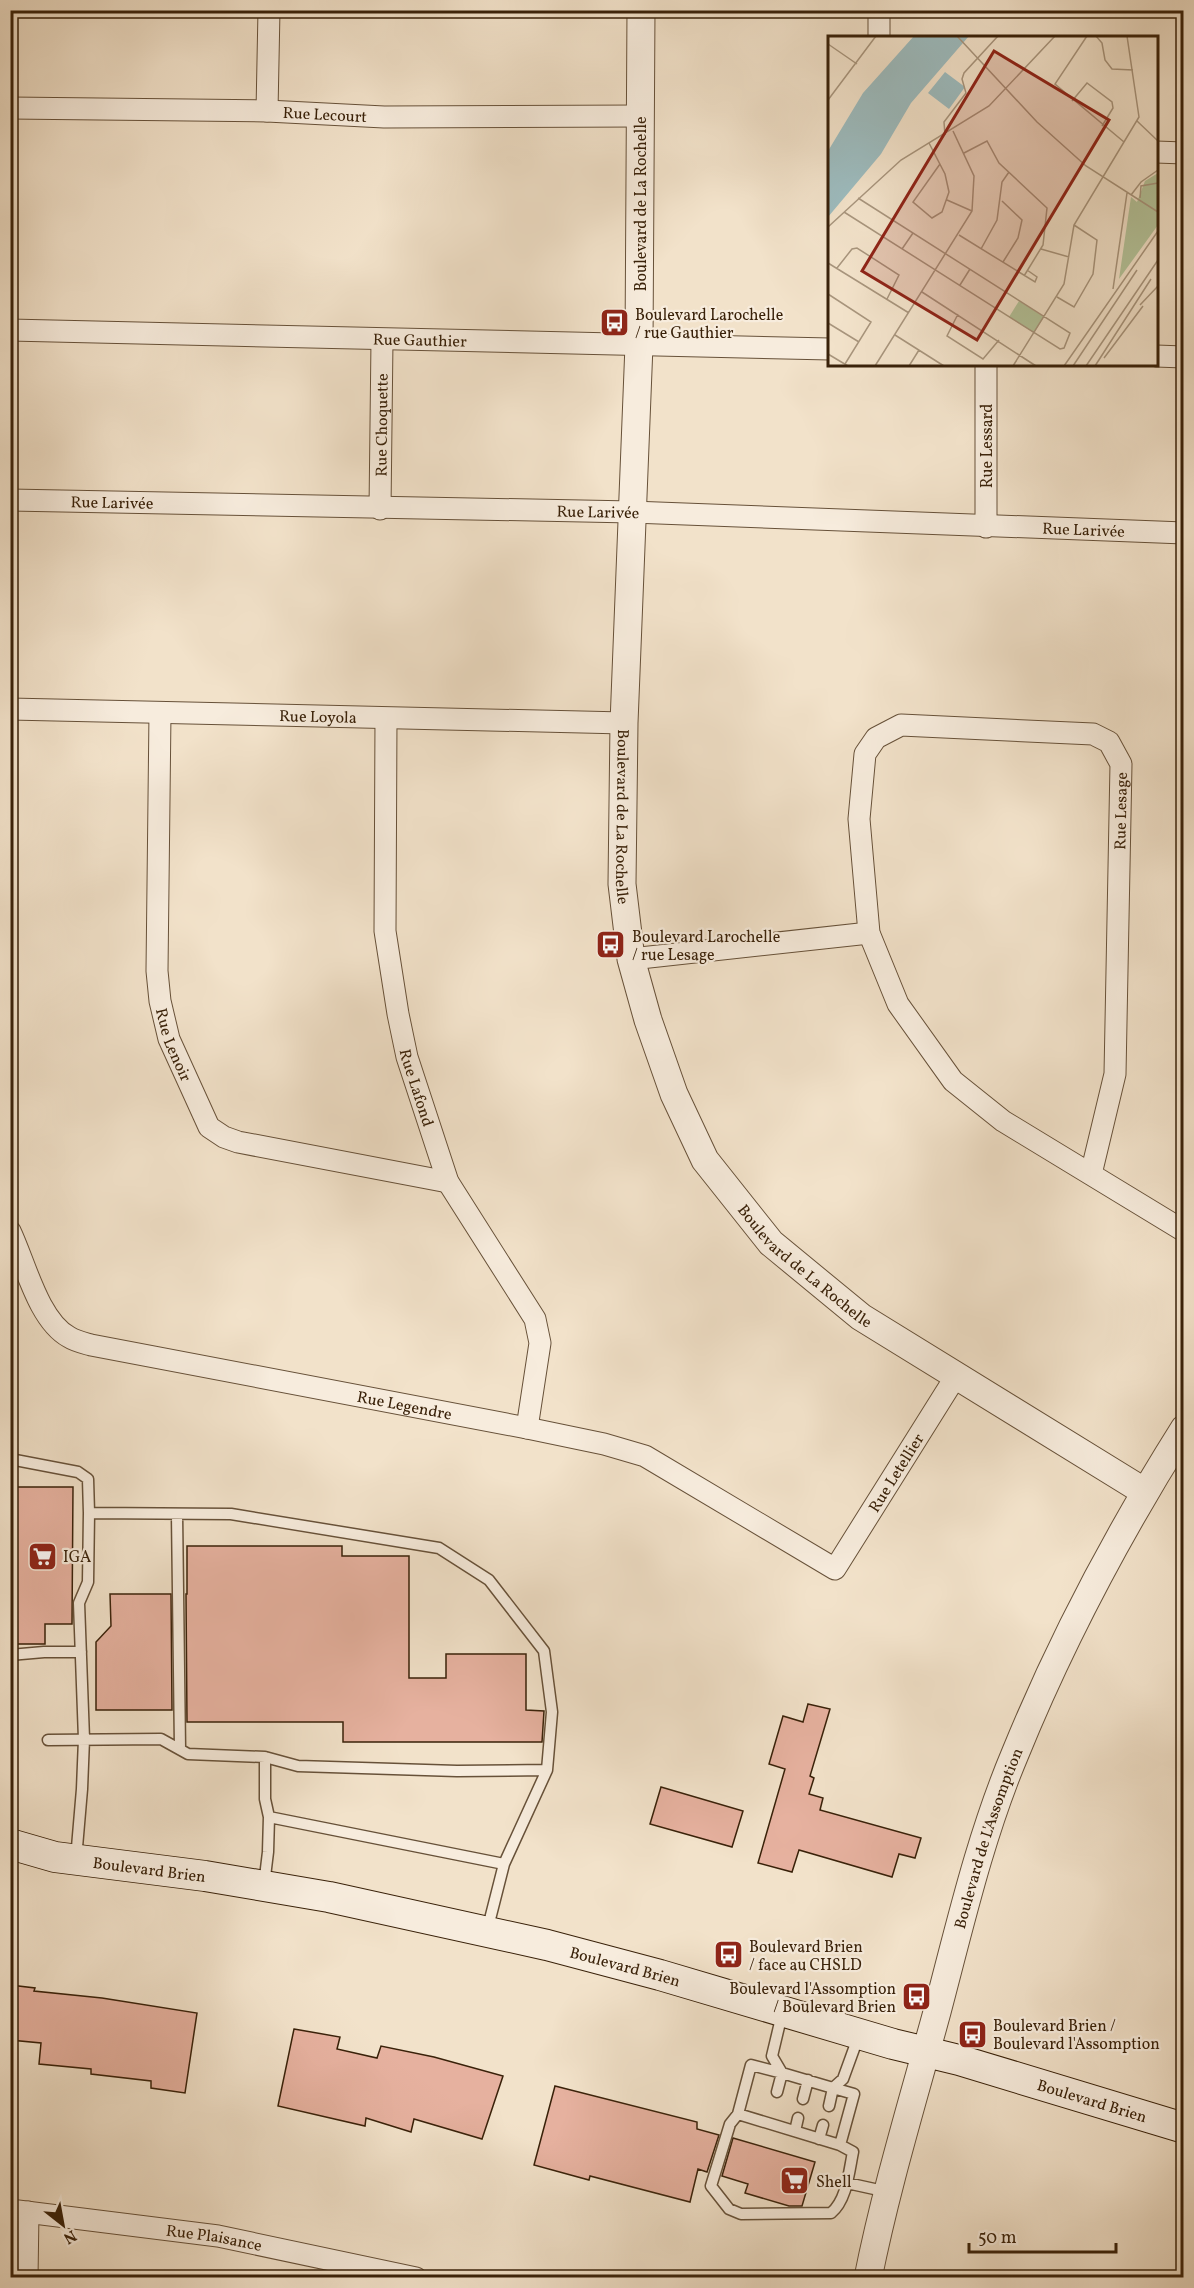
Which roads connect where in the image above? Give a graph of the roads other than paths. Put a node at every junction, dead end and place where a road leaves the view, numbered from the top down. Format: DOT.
graph roads {
  1 [pos="269,10"];
  2 [pos="641,10"];
  3 [pos="879,10"];
  4 [pos="879,36"];
  5 [pos="10,108"];
  6 [pos="267,111"];
  7 [pos="640,116"];
  8 [pos="1158,152"];
  9 [pos="1184,153"];
  10 [pos="10,330"];
  11 [pos="382,340"];
  12 [pos="639,345"];
  13 [pos="828,349"];
  14 [pos="1158,356"];
  15 [pos="1184,357"];
  16 [pos="986,366"];
  17 [pos="10,500"];
  18 [pos="380,509"];
  19 [pos="632,512"];
  20 [pos="986,527"];
  21 [pos="1184,533"];
  22 [pos="10,709"];
  23 [pos="160,713"];
  24 [pos="386,719"];
  25 [pos="624,723"];
  26 [pos="869,933"];
  27 [pos="632,959"];
  28 [pos="1091,1174"];
  29 [pos="448,1182"];
  30 [pos="10,1231"];
  31 [pos="1184,1231"];
  32 [pos="956,1376"];
  33 [pos="527,1428"];
  34 [pos="1184,1429"];
  35 [pos="10,1459"];
  36 [pos="1144,1492"];
  37 [pos="89,1513"];
  38 [pos="177,1514"];
  39 [pos="835,1569"];
  40 [pos="81,1652"];
  41 [pos="10,1655"];
  42 [pos="84,1739"];
  43 [pos="48,1740"];
  44 [pos="180,1748"];
  45 [pos="265,1756"];
  46 [pos="547,1770"];
  47 [pos="269,1817"];
  48 [pos="10,1844"];
  49 [pos="65,1858"];
  50 [pos="10,1862"];
  51 [pos="504,1864"];
  52 [pos="264,1886"];
  53 [pos="487,1931"];
  54 [pos="783,2011"];
  55 [pos="859,2034"];
  56 [pos="925,2052"];
  57 [pos="782,2073"];
  58 [pos="808,2080"];
  59 [pos="833,2088"];
  60 [pos="777,2092"];
  61 [pos="803,2099"];
  62 [pos="829,2106"];
  63 [pos="771,2111"];
  64 [pos="738,2114"];
  65 [pos="798,2118"];
  66 [pos="768,2123"];
  67 [pos="823,2125"];
  68 [pos="1184,2128"];
  69 [pos="795,2131"];
  70 [pos="819,2139"];
  71 [pos="840,2145"];
  72 [pos="847,2183"];
  73 [pos="889,2192"];
  74 [pos="19,2211"];
  75 [pos="367,2272"];
  76 [pos="27,2277"];
  77 [pos="416,2277"];
  78 [pos="868,2277"];
  1 -- 6 [label="street"];
  2 -- 7 [label="street, Boulevard de La Rochelle"];
  3 -- 4 [label="street"];
  5 -- 6 [label="street, Rue Lecourt"];
  6 -- 7 [label="street, Rue Lecourt"];
  7 -- 12 [label="street, Boulevard de La Rochelle"];
  8 -- 9 [label="street"];
  10 -- 11 [label="street, Rue Gauthier"];
  11 -- 12 [label="street, Rue Gauthier"];
  11 -- 18 [label="street, Rue Choquette"];
  12 -- 13 [label="street, Rue Gauthier"];
  12 -- 19 [label="street, Boulevard de La Rochelle"];
  14 -- 15 [label="street"];
  16 -- 20 [label="street, Rue Lessard"];
  17 -- 18 [label="street, Rue Larivée"];
  18 -- 19 [label="street, Rue Larivée"];
  19 -- 20 [label="street, Rue Larivée"];
  19 -- 25 [label="street, Boulevard de La Rochelle"];
  20 -- 21 [label="street, Rue Larivée"];
  22 -- 23 [label="street, Rue Loyola"];
  23 -- 24 [label="street, Rue Loyola"];
  23 -- 29 [label="street, Rue Lenoir"];
  24 -- 25 [label="street, Rue Loyola"];
  24 -- 29 [label="street, Rue Lafond"];
  25 -- 27 [label="street, Boulevard de La Rochelle"];
  26 -- 27 [label="street"];
  26 -- 28 [label="street, Rue Lesage"];
  26 -- 28 [label="street, Rue Lesage"];
  27 -- 32 [label="street, Boulevard de La Rochelle"];
  28 -- 31 [label="street, Rue Lesage"];
  29 -- 33 [label="street, Rue Lafond"];
  30 -- 33 [label="street, Rue Legendre"];
  32 -- 36 [label="street, Boulevard de La Rochelle"];
  32 -- 39 [label="street, Rue Letellier"];
  33 -- 39 [label="street, Rue Legendre"];
  34 -- 36 [label="street, Boulevard de L'Assomption"];
  35 -- 37 [label="lane"];
  36 -- 56 [label="street, Boulevard de L'Assomption"];
  37 -- 38 [label="lane"];
  37 -- 40 [label="lane"];
  38 -- 44 [label="lane"];
  38 -- 46 [label="lane"];
  40 -- 41 [label="lane"];
  40 -- 42 [label="lane"];
  42 -- 43 [label="lane"];
  42 -- 44 [label="lane"];
  42 -- 49 [label="lane"];
  44 -- 45 [label="lane"];
  45 -- 46 [label="lane"];
  45 -- 47 [label="lane"];
  46 -- 51 [label="lane"];
  47 -- 51 [label="lane"];
  47 -- 52 [label="lane"];
  48 -- 49 [label="main road, Boulevard Brien"];
  49 -- 50 [label="main road, Boulevard Brien"];
  49 -- 52 [label="main road, Boulevard Brien"];
  51 -- 53 [label="lane"];
  52 -- 53 [label="main road, Boulevard Brien"];
  53 -- 54 [label="main road, Boulevard Brien"];
  54 -- 55 [label="main road, Boulevard Brien"];
  54 -- 57 [label="lane"];
  55 -- 56 [label="main road, Boulevard Brien"];
  55 -- 59 [label="lane"];
  56 -- 68 [label="main road, Boulevard Brien"];
  56 -- 73 [label="street, Boulevard de L'Assomption"];
  57 -- 58 [label="lane"];
  57 -- 60 [label="lane"];
  57 -- 64 [label="lane"];
  58 -- 59 [label="lane"];
  58 -- 61 [label="lane"];
  59 -- 62 [label="lane"];
  59 -- 71 [label="lane"];
  63 -- 66 [label="lane"];
  64 -- 66 [label="lane"];
  64 -- 72 [label="lane"];
  65 -- 69 [label="lane"];
  66 -- 69 [label="lane"];
  67 -- 70 [label="lane"];
  69 -- 70 [label="lane"];
  70 -- 71 [label="lane"];
  71 -- 72 [label="lane"];
  72 -- 73 [label="lane"];
  73 -- 78 [label="street, Boulevard de L'Assomption"];
  74 -- 75 [label="street, Rue Plaisance"];
  74 -- 76 [label="street"];
  75 -- 77 [label="street, Rue Plaisance"];
}
